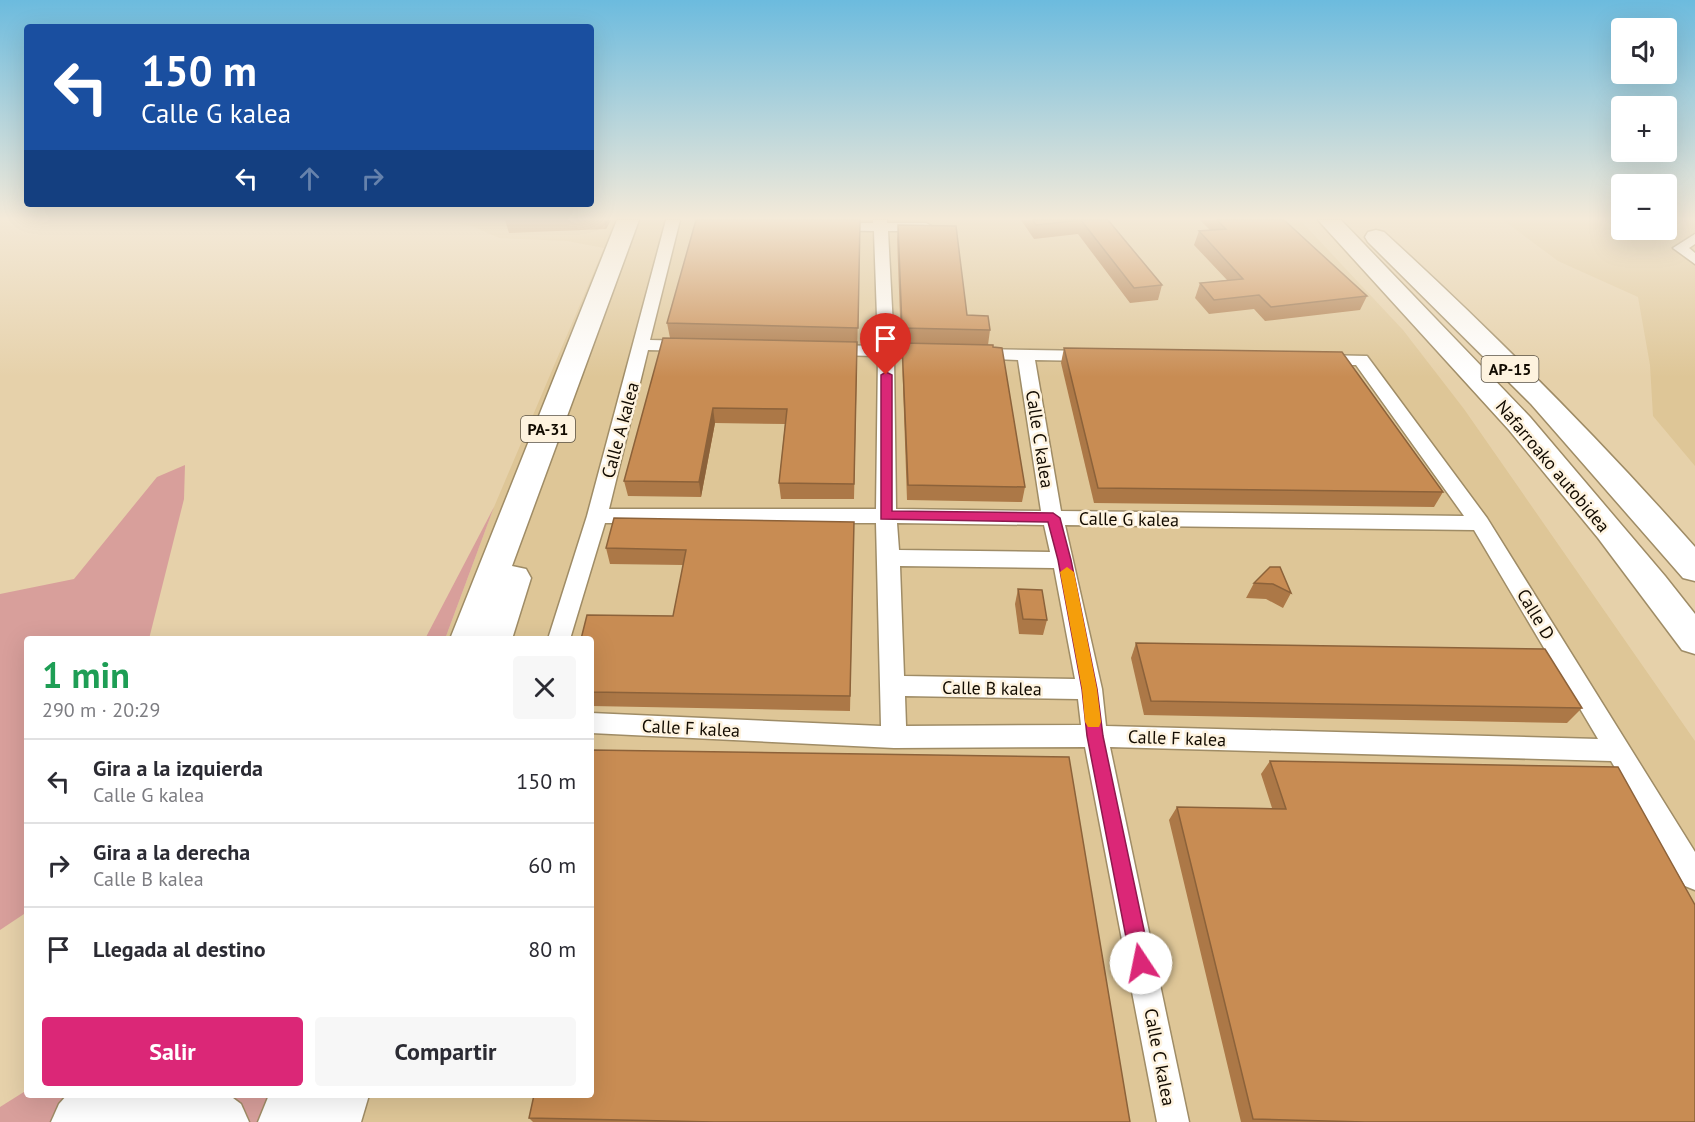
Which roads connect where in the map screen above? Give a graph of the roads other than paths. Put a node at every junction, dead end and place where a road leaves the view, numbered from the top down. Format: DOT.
graph roads {
  1 [pos="608,272"];
  2 [pos="621,272"];
  3 [pos="662,272"];
  4 [pos="882,272"];
  5 [pos="1381,272"];
  6 [pos="1414,272"];
  7 [pos="1429,272"];
  8 [pos="642,345"];
  9 [pos="712,347"];
  10 [pos="817,350"];
  11 [pos="886,352"];
  12 [pos="1026,355"];
  13 [pos="1110,357"];
  14 [pos="1302,360"];
  15 [pos="519,505"];
  16 [pos="597,516"];
  17 [pos="886,516"];
  18 [pos="1053,518"];
  19 [pos="1480,523"];
  20 [pos="1695,542"];
  21 [pos="889,558"];
  22 [pos="1064,560"];
  23 [pos="1695,569"];
  24 [pos="450,636"];
  25 [pos="469,636"];
  26 [pos="496,636"];
  27 [pos="560,636"];
  28 [pos="1695,640"];
  29 [pos="894,686"];
  30 [pos="1090,689"];
  31 [pos="594,723"];
  32 [pos="1095,736"];
  33 [pos="894,737"];
  34 [pos="1618,750"];
  35 [pos="1695,878"];
  36 [pos="99,1098"];
  37 [pos="294,1098"];
  38 [pos="316,1098"];
  39 [pos="343,1098"];
  40 [pos="158,1104"];
  41 [pos="77,1122"];
  42 [pos="110,1122"];
  43 [pos="222,1122"];
  44 [pos="284,1122"];
  45 [pos="310,1122"];
  46 [pos="335,1122"];
  47 [pos="1173,1122"];
  1 -- 15 [label="highway, PA-31"];
  2 -- 26 [label="highway, PA-31"];
  3 -- 8 [label="street, Calle A kalea"];
  4 -- 11 [label="street"];
  5 -- 28 [label="highway, Nafarroako autobidea / AP-15"];
  6 -- 23 [label="highway, Nafarroako autobidea / AP-15"];
  7 -- 20 [label="highway"];
  8 -- 9 [label="street"];
  8 -- 16 [label="street, Calle A kalea"];
  10 -- 11 [label="street"];
  11 -- 12 [label="street"];
  11 -- 17 [label="street"];
  12 -- 13 [label="street"];
  12 -- 18 [label="street, Calle C kalea"];
  14 -- 19 [label="street, Calle D"];
  15 -- 24 [label="highway"];
  15 -- 25 [label="highway, PA-31"];
  16 -- 17 [label="street, Calle G kalea"];
  16 -- 27 [label="street, Calle A kalea"];
  17 -- 18 [label="street, Calle G kalea"];
  17 -- 21 [label="street"];
  18 -- 19 [label="street, Calle G kalea"];
  18 -- 22 [label="street, Calle C kalea"];
  19 -- 34 [label="street, Calle D"];
  21 -- 22 [label="street"];
  21 -- 29 [label="street"];
  22 -- 30 [label="street, Calle C kalea"];
  29 -- 30 [label="street, Calle B kalea"];
  29 -- 33 [label="street"];
  30 -- 32 [label="street, Calle C kalea"];
  31 -- 33 [label="street, Calle F kalea"];
  32 -- 33 [label="street, Calle F kalea"];
  32 -- 34 [label="street, Calle F kalea"];
  32 -- 47 [label="street, Calle C kalea"];
  34 -- 35 [label="street, Calle D"];
  36 -- 41 [label="highway"];
  37 -- 44 [label="highway"];
  38 -- 45 [label="highway"];
  39 -- 46 [label="highway"];
  40 -- 42 [label="highway"];
  40 -- 43 [label="highway"];
}
